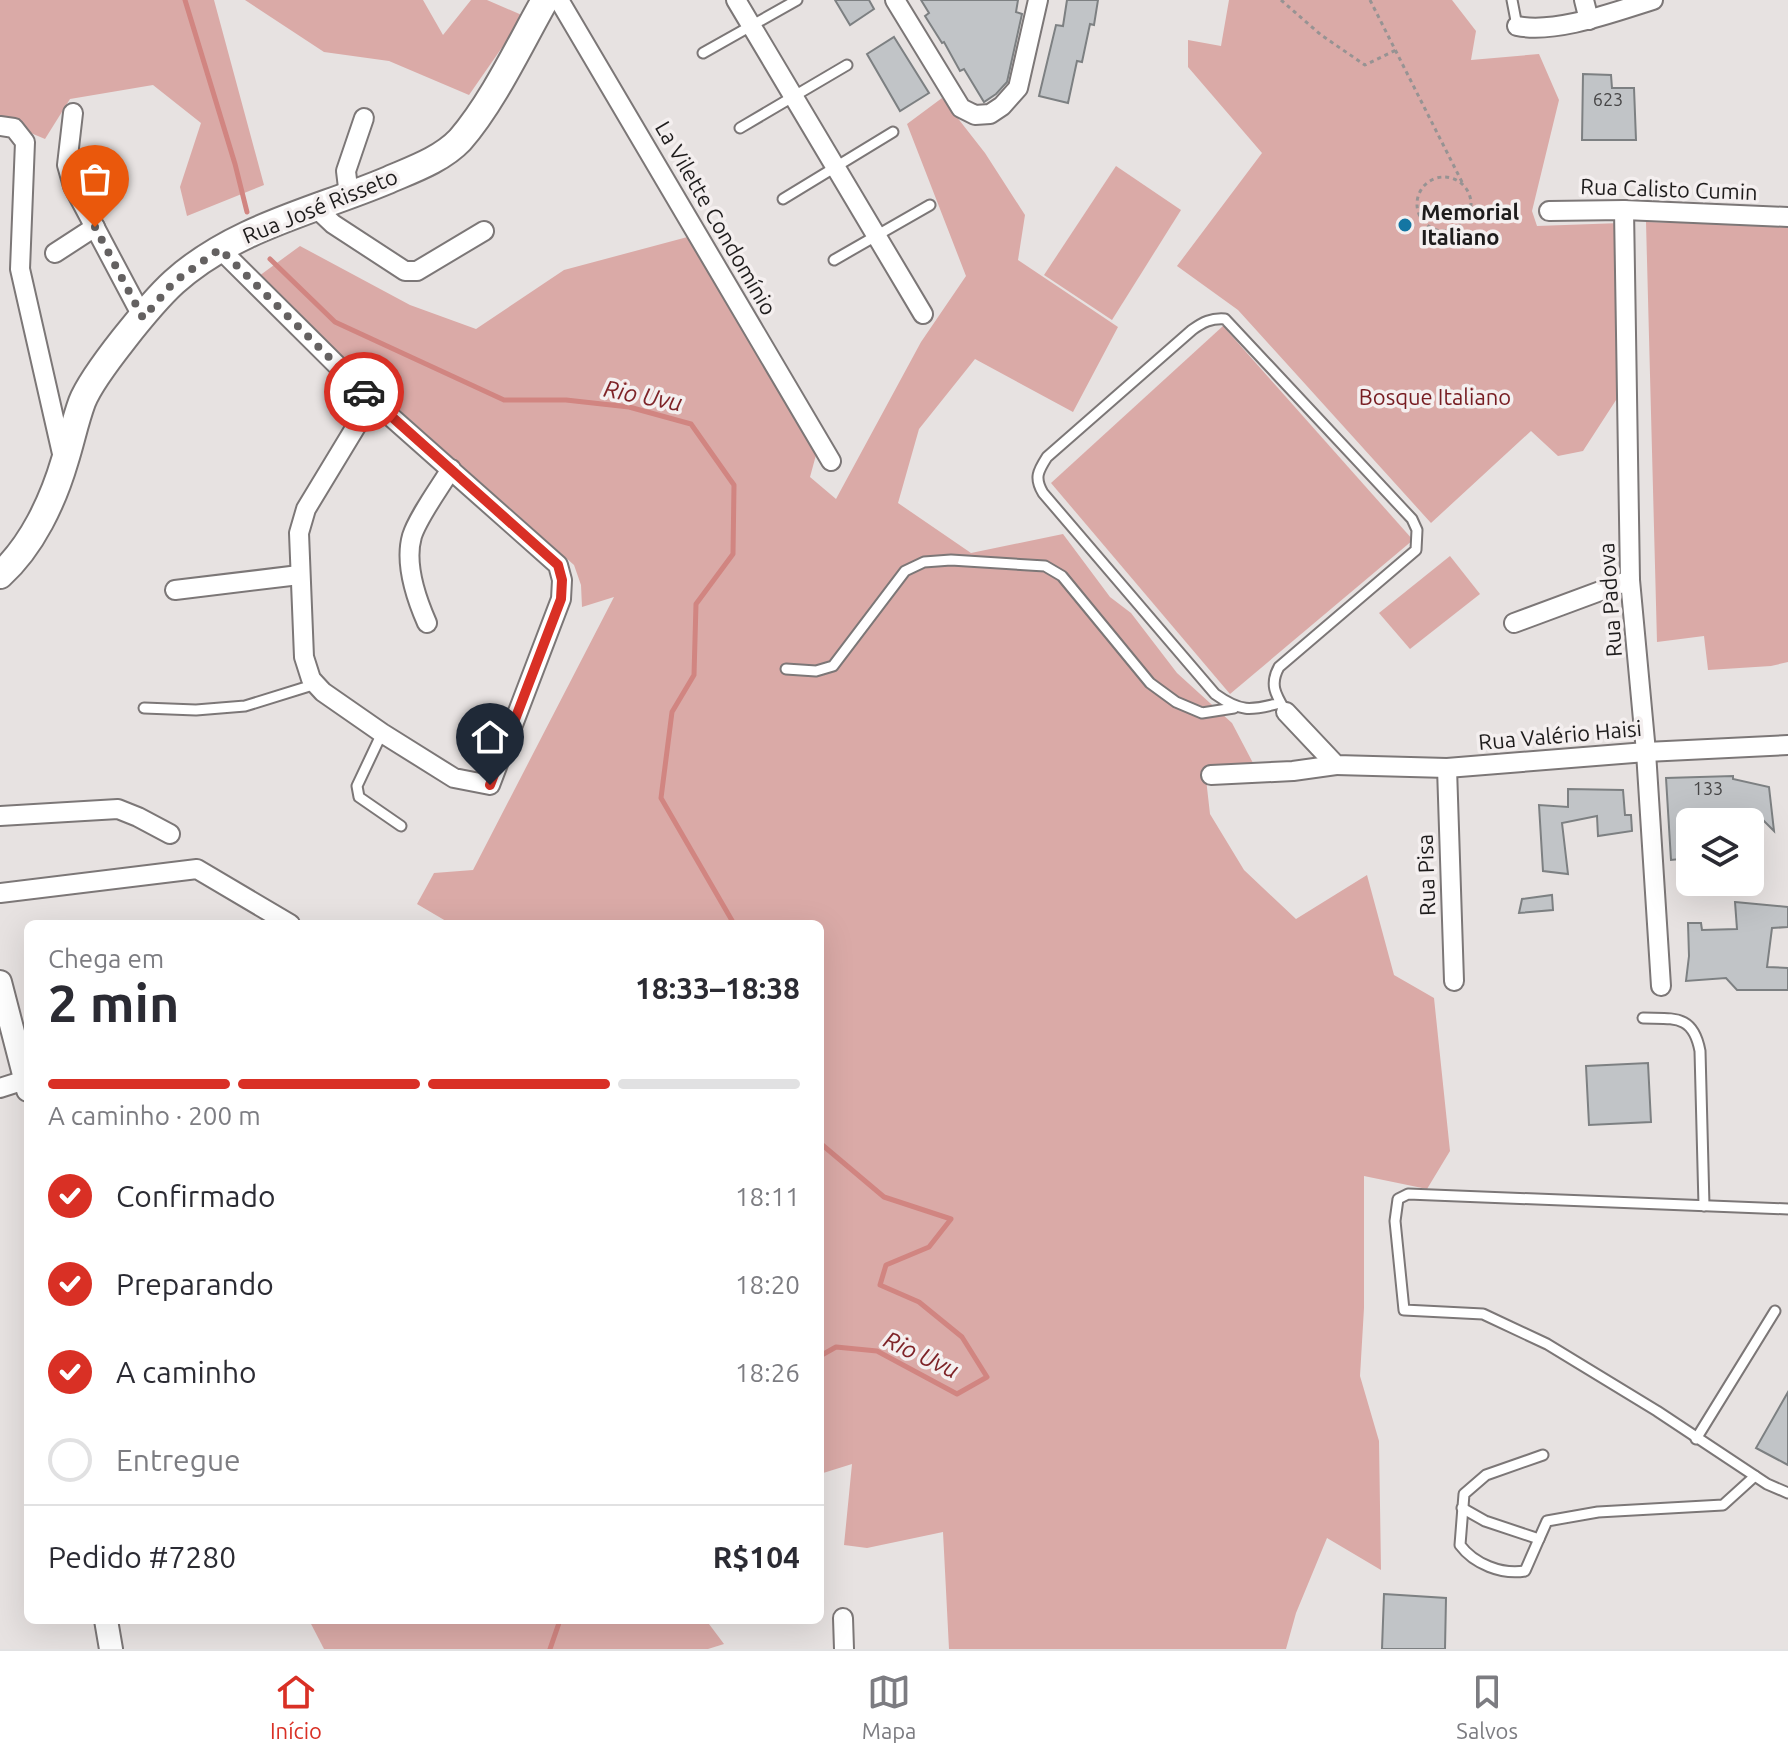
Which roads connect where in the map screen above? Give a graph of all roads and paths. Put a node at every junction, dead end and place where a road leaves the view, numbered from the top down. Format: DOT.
graph roads {
  1 [pos="545,0"];
  2 [pos="559,0"];
  3 [pos="736,0"];
  4 [pos="797,0"];
  5 [pos="895,0"];
  6 [pos="1038,0"];
  7 [pos="1281,0"];
  8 [pos="1370,0"];
  9 [pos="1512,0"];
  10 [pos="1584,0"];
  11 [pos="1653,0"];
  12 [pos="1589,20"];
  13 [pos="751,26"];
  14 [pos="1517,26"];
  15 [pos="1396,50"];
  16 [pos="703,53"];
  17 [pos="847,65"];
  18 [pos="792,95"];
  19 [pos="73,113"];
  20 [pos="364,118"];
  21 [pos="0,126"];
  22 [pos="740,128"];
  23 [pos="893,132"];
  24 [pos="834,167"];
  25 [pos="1463,184"];
  26 [pos="349,196"];
  27 [pos="783,199"];
  28 [pos="930,205"];
  29 [pos="315,207"];
  30 [pos="1624,210"];
  31 [pos="1549,211"];
  32 [pos="1788,217"];
  33 [pos="95,227"];
  34 [pos="484,231"];
  35 [pos="876,235"];
  36 [pos="220,249"];
  37 [pos="55,253"];
  38 [pos="834,260"];
  39 [pos="923,314"];
  40 [pos="143,318"];
  41 [pos="372,400"];
  42 [pos="831,461"];
  43 [pos="64,465"];
  44 [pos="451,469"];
  45 [pos="0,575"];
  46 [pos="299,575"];
  47 [pos="1630,580"];
  48 [pos="175,590"];
  49 [pos="427,623"];
  50 [pos="1514,623"];
  51 [pos="786,669"];
  52 [pos="316,684"];
  53 [pos="144,708"];
  54 [pos="1234,708"];
  55 [pos="1283,708"];
  56 [pos="382,733"];
  57 [pos="1788,745"];
  58 [pos="1646,752"];
  59 [pos="1336,765"];
  60 [pos="1447,768"];
  61 [pos="1211,775"];
  62 [pos="0,816"];
  63 [pos="401,826"];
  64 [pos="170,834"];
  65 [pos="0,893"];
  66 [pos="283,920"];
  67 [pos="1454,981"];
  68 [pos="0,982"];
  69 [pos="1661,986"];
  70 [pos="1643,1018"];
  71 [pos="8,1039"];
  72 [pos="24,1071"];
  73 [pos="24,1076"];
  74 [pos="0,1088"];
  75 [pos="1704,1206"];
  76 [pos="1788,1209"];
  77 [pos="1775,1311"];
  78 [pos="1696,1439"];
  79 [pos="1543,1455"];
  80 [pos="1755,1476"];
  81 [pos="1788,1493"];
  82 [pos="1462,1508"];
  83 [pos="1539,1539"];
  84 [pos="843,1618"];
  85 [pos="107,1624"];
  86 [pos="111,1649"];
  87 [pos="844,1649"];
  1 -- 26 [label="main road, Rua José Risseto"];
  2 -- 42 [label="street, La Vilette Condomínio"];
  3 -- 13 [label="street"];
  4 -- 13 [label="lane"];
  5 -- 6 [label="street"];
  7 -- 15 [label="path"];
  8 -- 15 [label="path"];
  9 -- 14 [label="lane"];
  10 -- 12 [label="street"];
  11 -- 12 [label="street"];
  12 -- 14 [label="street"];
  13 -- 16 [label="lane"];
  13 -- 18 [label="street"];
  15 -- 25 [label="path"];
  17 -- 18 [label="lane"];
  18 -- 22 [label="lane"];
  18 -- 24 [label="street"];
  19 -- 33 [label="street"];
  20 -- 26 [label="street"];
  21 -- 43 [label="street"];
  23 -- 24 [label="lane"];
  24 -- 27 [label="lane"];
  24 -- 35 [label="street"];
  25 -- 25 [label="path"];
  26 -- 29 [label="main road, Rua José Risseto"];
  28 -- 35 [label="lane"];
  29 -- 34 [label="street"];
  29 -- 36 [label="main road, Rua José Risseto"];
  30 -- 31 [label="street, Rua Calisto Cumin"];
  30 -- 32 [label="street, Rua Calisto Cumin"];
  30 -- 47 [label="street, Rua Padova"];
  33 -- 37 [label="street"];
  33 -- 40 [label="street"];
  35 -- 38 [label="lane"];
  35 -- 39 [label="street"];
  36 -- 40 [label="main road, Rua José Risseto"];
  36 -- 41 [label="street"];
  40 -- 43 [label="main road, Rua José Risseto"];
  41 -- 44 [label="street"];
  41 -- 46 [label="street"];
  43 -- 45 [label="main road, Rua José Risseto"];
  44 -- 49 [label="street"];
  44 -- 56 [label="street"];
  46 -- 48 [label="street"];
  46 -- 52 [label="street"];
  47 -- 50 [label="street"];
  47 -- 58 [label="street, Rua Padova"];
  51 -- 54 [label="lane"];
  52 -- 53 [label="lane"];
  52 -- 56 [label="street"];
  54 -- 55 [label="lane"];
  54 -- 55 [label="lane"];
  55 -- 59 [label="street"];
  56 -- 63 [label="lane"];
  57 -- 58 [label="street, Rua Valério Haisi"];
  58 -- 60 [label="street, Rua Valério Haisi"];
  58 -- 69 [label="street, Rua Padova"];
  59 -- 60 [label="street, Rua Valério Haisi"];
  59 -- 61 [label="street, Rua Valério Haisi"];
  60 -- 67 [label="street, Rua Pisa"];
  62 -- 64 [label="street"];
  65 -- 66 [label="street"];
  68 -- 71 [label="street"];
  70 -- 75 [label="lane"];
  71 -- 72 [label="street"];
  73 -- 74 [label="street"];
  75 -- 76 [label="lane"];
  75 -- 78 [label="lane"];
  77 -- 78 [label="lane"];
  78 -- 80 [label="lane"];
  79 -- 82 [label="lane"];
  80 -- 81 [label="lane"];
  80 -- 83 [label="lane"];
  82 -- 83 [label="lane"];
  82 -- 83 [label="lane"];
  84 -- 87 [label="street"];
  85 -- 86 [label="street"];
}
